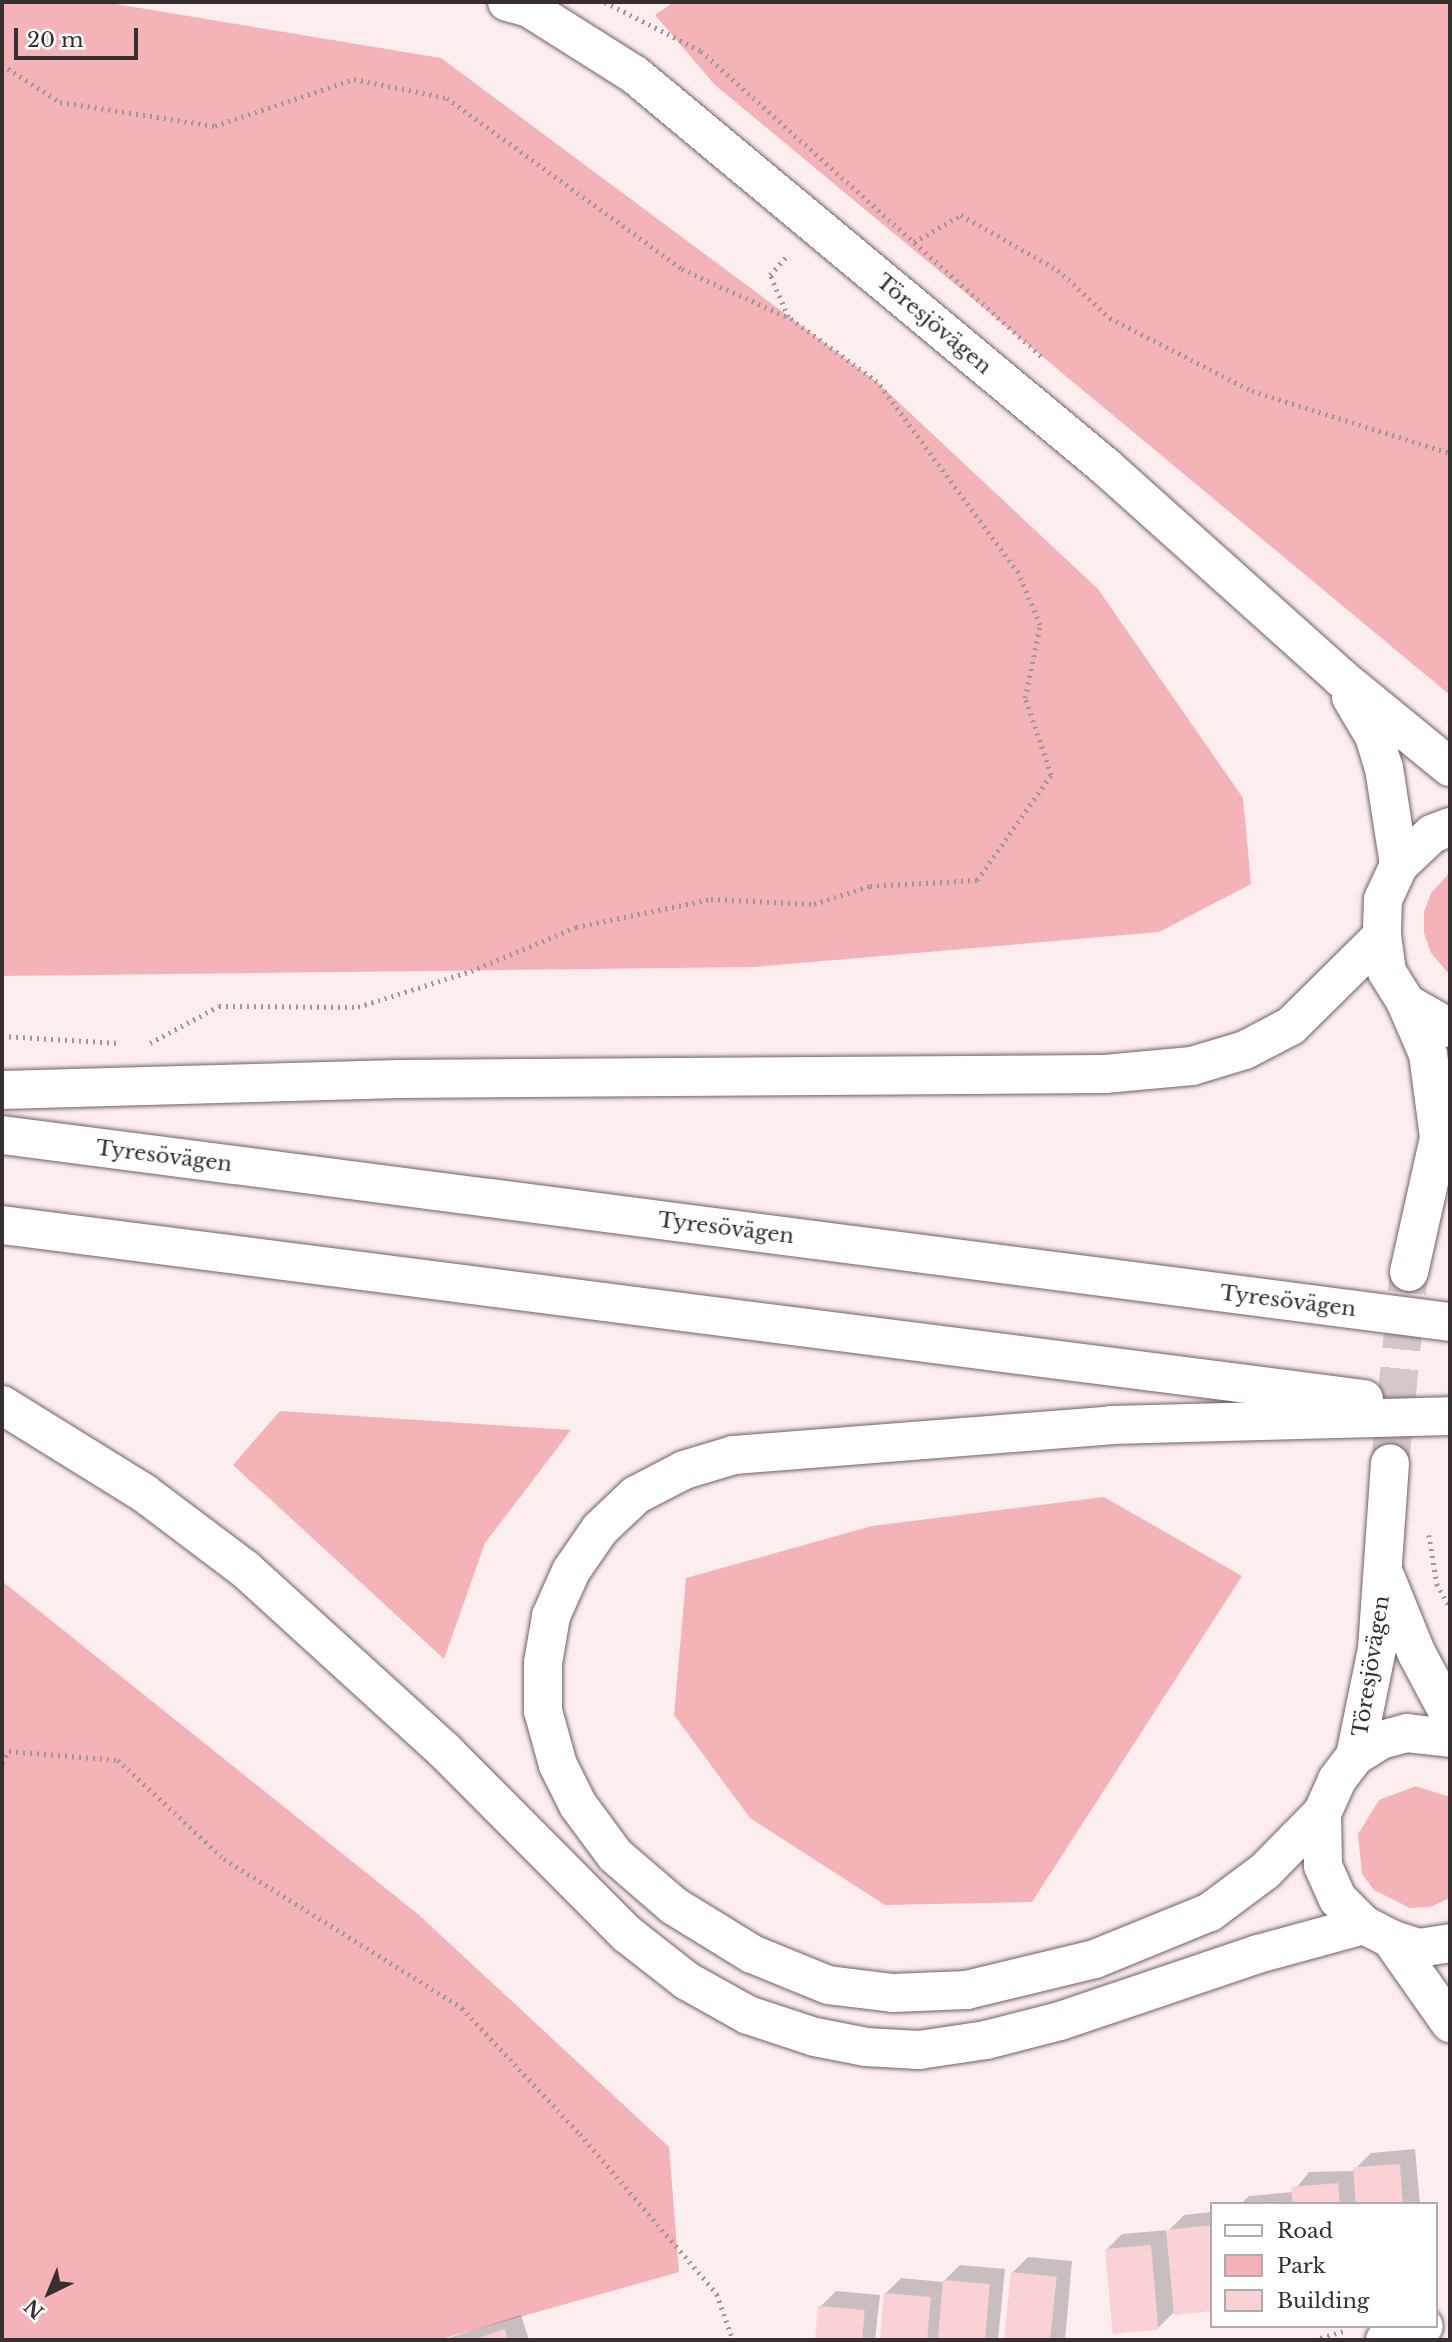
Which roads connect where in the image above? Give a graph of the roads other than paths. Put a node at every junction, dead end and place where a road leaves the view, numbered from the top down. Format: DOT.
graph roads {
  1 [pos="507,2"];
  2 [pos="1340,677"];
  3 [pos="1450,767"];
  4 [pos="1450,827"];
  5 [pos="1399,865"];
  6 [pos="1382,936"];
  7 [pos="1406,1003"];
  8 [pos="1450,1028"];
  9 [pos="2,1090"];
  10 [pos="1444,1127"];
  11 [pos="2,1135"];
  12 [pos="2,1225"];
  13 [pos="1409,1272"];
  14 [pos="1450,1322"];
  15 [pos="2,1405"];
  16 [pos="1450,1410"];
  17 [pos="1450,1416"];
  18 [pos="1390,1463"];
  19 [pos="1385,1576"];
  20 [pos="1450,1716"];
  21 [pos="1450,1738"];
  22 [pos="1355,1756"];
  23 [pos="1322,1813"];
  24 [pos="1378,1932"];
  25 [pos="1450,1943"];
  26 [pos="1450,2023"];
  27 [pos="1418,2328"];
  28 [pos="1385,2340"];
  1 -- 2 [label="main road, Töresjövägen"];
  2 -- 3 [label="main road, Töresjövägen"];
  2 -- 5 [label="main road, Töresjövägen"];
  4 -- 5 [label="main road"];
  5 -- 6 [label="main road"];
  6 -- 7 [label="main road"];
  6 -- 9 [label="main road"];
  7 -- 8 [label="main road"];
  7 -- 10 [label="main road"];
  10 -- 13 [label="main road"];
  11 -- 14 [label="main road, Tyresövägen"];
  12 -- 16 [label="main road"];
  15 -- 24 [label="main road"];
  17 -- 23 [label="main road"];
  18 -- 19 [label="main road, Töresjövägen"];
  19 -- 20 [label="main road, Töresjövägen"];
  19 -- 22 [label="main road, Töresjövägen"];
  21 -- 22 [label="main road"];
  22 -- 23 [label="main road"];
  23 -- 24 [label="main road"];
  24 -- 25 [label="main road"];
  24 -- 26 [label="main road"];
  27 -- 28 [label="main road"];
}
